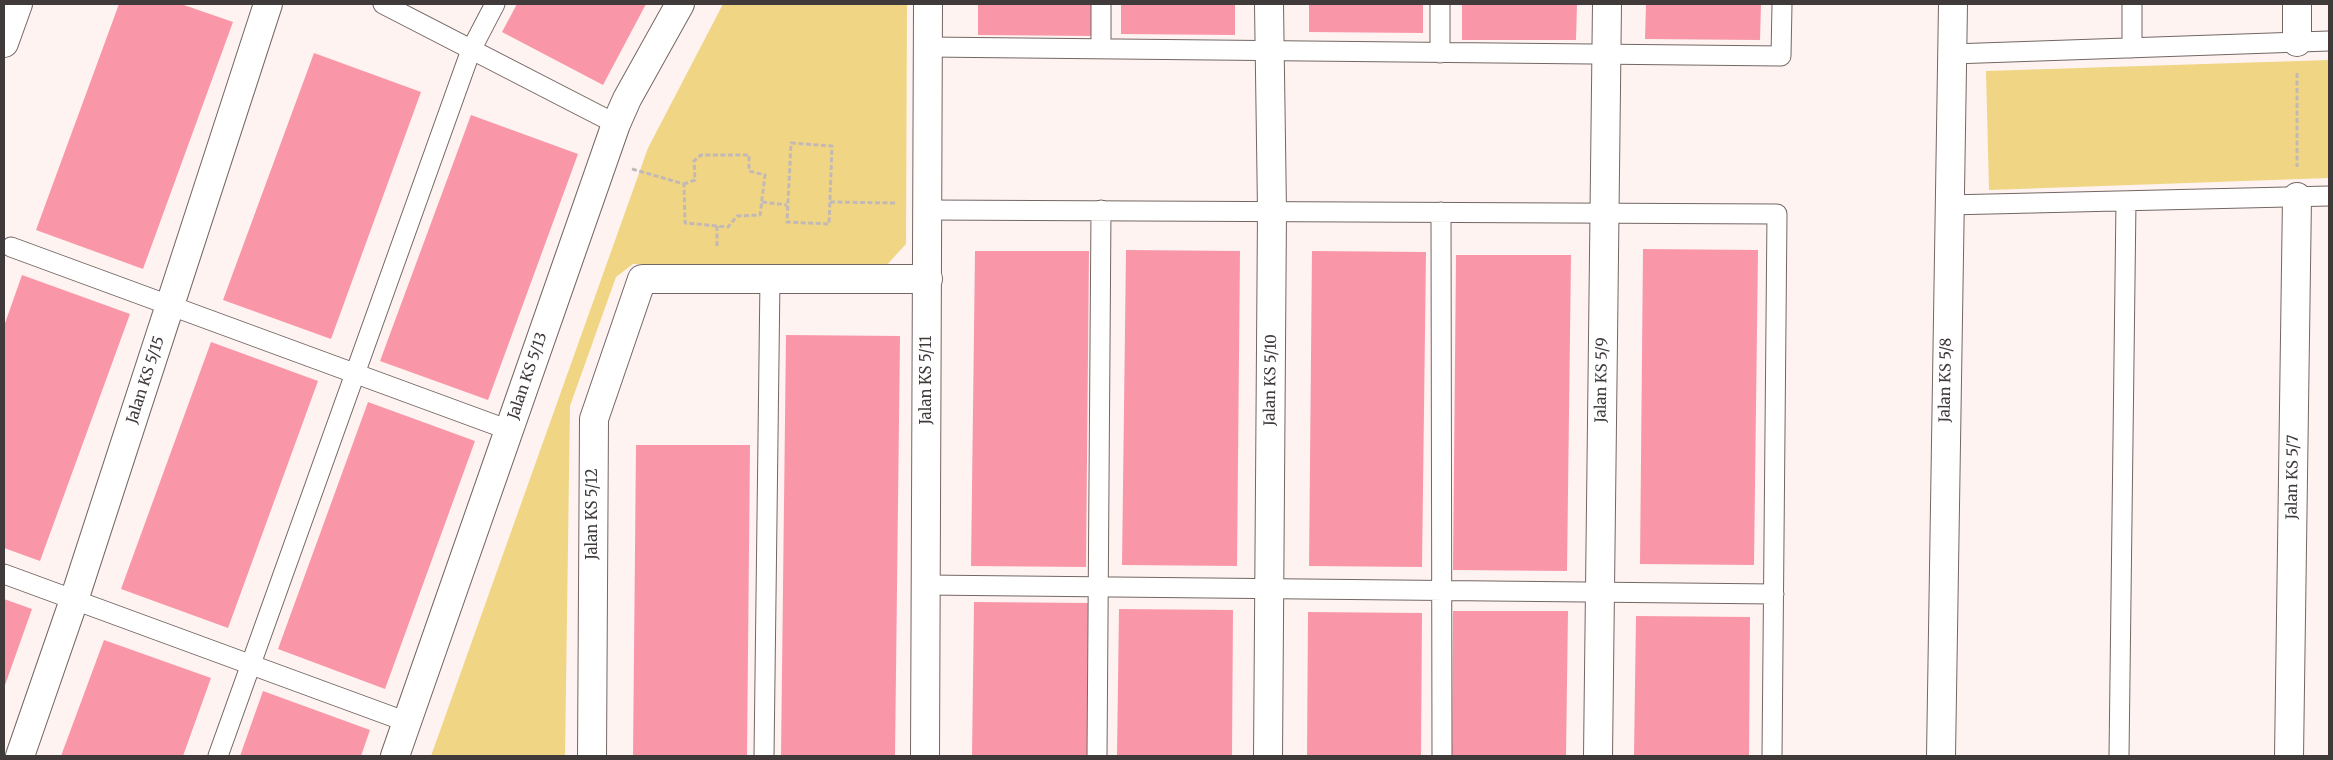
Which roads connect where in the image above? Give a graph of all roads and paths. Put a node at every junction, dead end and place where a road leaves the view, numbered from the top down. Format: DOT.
graph roads {
  1 [pos="18,4"];
  2 [pos="268,4"];
  3 [pos="383,4"];
  4 [pos="495,4"];
  5 [pos="680,4"];
  6 [pos="928,4"];
  7 [pos="1101,4"];
  8 [pos="1270,4"];
  9 [pos="1440,4"];
  10 [pos="1606,4"];
  11 [pos="1782,4"];
  12 [pos="1952,4"];
  13 [pos="2132,4"];
  14 [pos="2297,4"];
  15 [pos="2329,41"];
  16 [pos="2297,42"];
  17 [pos="4,43"];
  18 [pos="928,47"];
  19 [pos="2132,48"];
  20 [pos="1101,49"];
  21 [pos="471,50"];
  22 [pos="1269,51"];
  23 [pos="1440,53"];
  24 [pos="1606,54"];
  25 [pos="1952,54"];
  26 [pos="616,124"];
  27 [pos="603,161"];
  28 [pos="684,184"];
  29 [pos="2329,196"];
  30 [pos="2297,197"];
  31 [pos="2126,201"];
  32 [pos="762,202"];
  33 [pos="830,202"];
  34 [pos="787,205"];
  35 [pos="1948,205"];
  36 [pos="927,206"];
  37 [pos="1102,210"];
  38 [pos="1272,211"];
  39 [pos="1441,212"];
  40 [pos="1604,213"];
  41 [pos="11,247"];
  42 [pos="770,278"];
  43 [pos="928,280"];
  44 [pos="170,305"];
  45 [pos="356,373"];
  46 [pos="509,430"];
  47 [pos="4,574"];
  48 [pos="926,585"];
  49 [pos="1098,586"];
  50 [pos="1269,589"];
  51 [pos="1442,591"];
  52 [pos="1600,592"];
  53 [pos="1774,594"];
  54 [pos="74,600"];
  55 [pos="251,665"];
  56 [pos="407,722"];
  57 [pos="20,756"];
  58 [pos="218,756"];
  59 [pos="395,756"];
  60 [pos="592,756"];
  61 [pos="764,756"];
  62 [pos="925,756"];
  63 [pos="1096,756"];
  64 [pos="1268,756"];
  65 [pos="1442,756"];
  66 [pos="1598,756"];
  67 [pos="1772,756"];
  68 [pos="1942,756"];
  69 [pos="2119,756"];
  70 [pos="2289,756"];
  1 -- 17 [label="street"];
  2 -- 44 [label="street, Jalan KS 5/15"];
  3 -- 21 [label="lane"];
  4 -- 21 [label="lane"];
  5 -- 26 [label="street, Jalan KS 5/13"];
  6 -- 18 [label="street, Jalan KS 5/11"];
  7 -- 20 [label="lane"];
  8 -- 22 [label="street, Jalan KS 5/10"];
  9 -- 23 [label="lane"];
  10 -- 24 [label="street, Jalan KS 5/9"];
  11 -- 24 [label="lane"];
  12 -- 25 [label="street, Jalan KS 5/8"];
  13 -- 19 [label="lane"];
  14 -- 16 [label="street"];
  15 -- 16 [label="lane"];
  16 -- 19 [label="lane"];
  16 -- 30 [label="path"];
  18 -- 20 [label="lane"];
  18 -- 36 [label="street, Jalan KS 5/11"];
  19 -- 25 [label="lane"];
  20 -- 22 [label="lane"];
  21 -- 26 [label="lane"];
  21 -- 45 [label="lane"];
  22 -- 23 [label="lane"];
  22 -- 38 [label="street, Jalan KS 5/10"];
  23 -- 24 [label="lane"];
  24 -- 40 [label="street, Jalan KS 5/9"];
  25 -- 35 [label="street, Jalan KS 5/8"];
  26 -- 27 [label="street, Jalan KS 5/13"];
  27 -- 28 [label="path"];
  27 -- 46 [label="street, Jalan KS 5/13"];
  28 -- 32 [label="path"];
  28 -- 32 [label="path"];
  29 -- 30 [label="lane"];
  30 -- 31 [label="lane"];
  30 -- 70 [label="street, Jalan KS 5/7"];
  31 -- 35 [label="lane"];
  31 -- 69 [label="lane"];
  32 -- 34 [label="path"];
  33 -- 34 [label="path"];
  33 -- 34 [label="path"];
  33 -- 36 [label="path"];
  35 -- 68 [label="street, Jalan KS 5/8"];
  36 -- 37 [label="lane"];
  36 -- 43 [label="street, Jalan KS 5/11"];
  37 -- 38 [label="lane"];
  37 -- 49 [label="lane"];
  38 -- 39 [label="lane"];
  38 -- 50 [label="street, Jalan KS 5/10"];
  39 -- 40 [label="lane"];
  39 -- 51 [label="lane"];
  40 -- 52 [label="street, Jalan KS 5/9"];
  40 -- 53 [label="lane"];
  41 -- 44 [label="lane"];
  42 -- 43 [label="street"];
  42 -- 60 [label="street, Jalan KS 5/12"];
  42 -- 61 [label="lane"];
  43 -- 48 [label="street, Jalan KS 5/11"];
  44 -- 45 [label="lane"];
  44 -- 54 [label="street, Jalan KS 5/15"];
  45 -- 46 [label="lane"];
  45 -- 55 [label="lane"];
  46 -- 56 [label="street, Jalan KS 5/13"];
  47 -- 54 [label="lane"];
  48 -- 49 [label="lane"];
  48 -- 62 [label="street, Jalan KS 5/11"];
  49 -- 50 [label="lane"];
  49 -- 63 [label="lane"];
  50 -- 51 [label="lane"];
  50 -- 64 [label="street, Jalan KS 5/10"];
  51 -- 52 [label="lane"];
  51 -- 65 [label="lane"];
  52 -- 53 [label="lane"];
  52 -- 66 [label="street, Jalan KS 5/9"];
  53 -- 67 [label="lane"];
  54 -- 55 [label="lane"];
  54 -- 57 [label="street, Jalan KS 5/15"];
  55 -- 56 [label="lane"];
  55 -- 58 [label="lane"];
  56 -- 59 [label="street, Jalan KS 5/13"];
}
